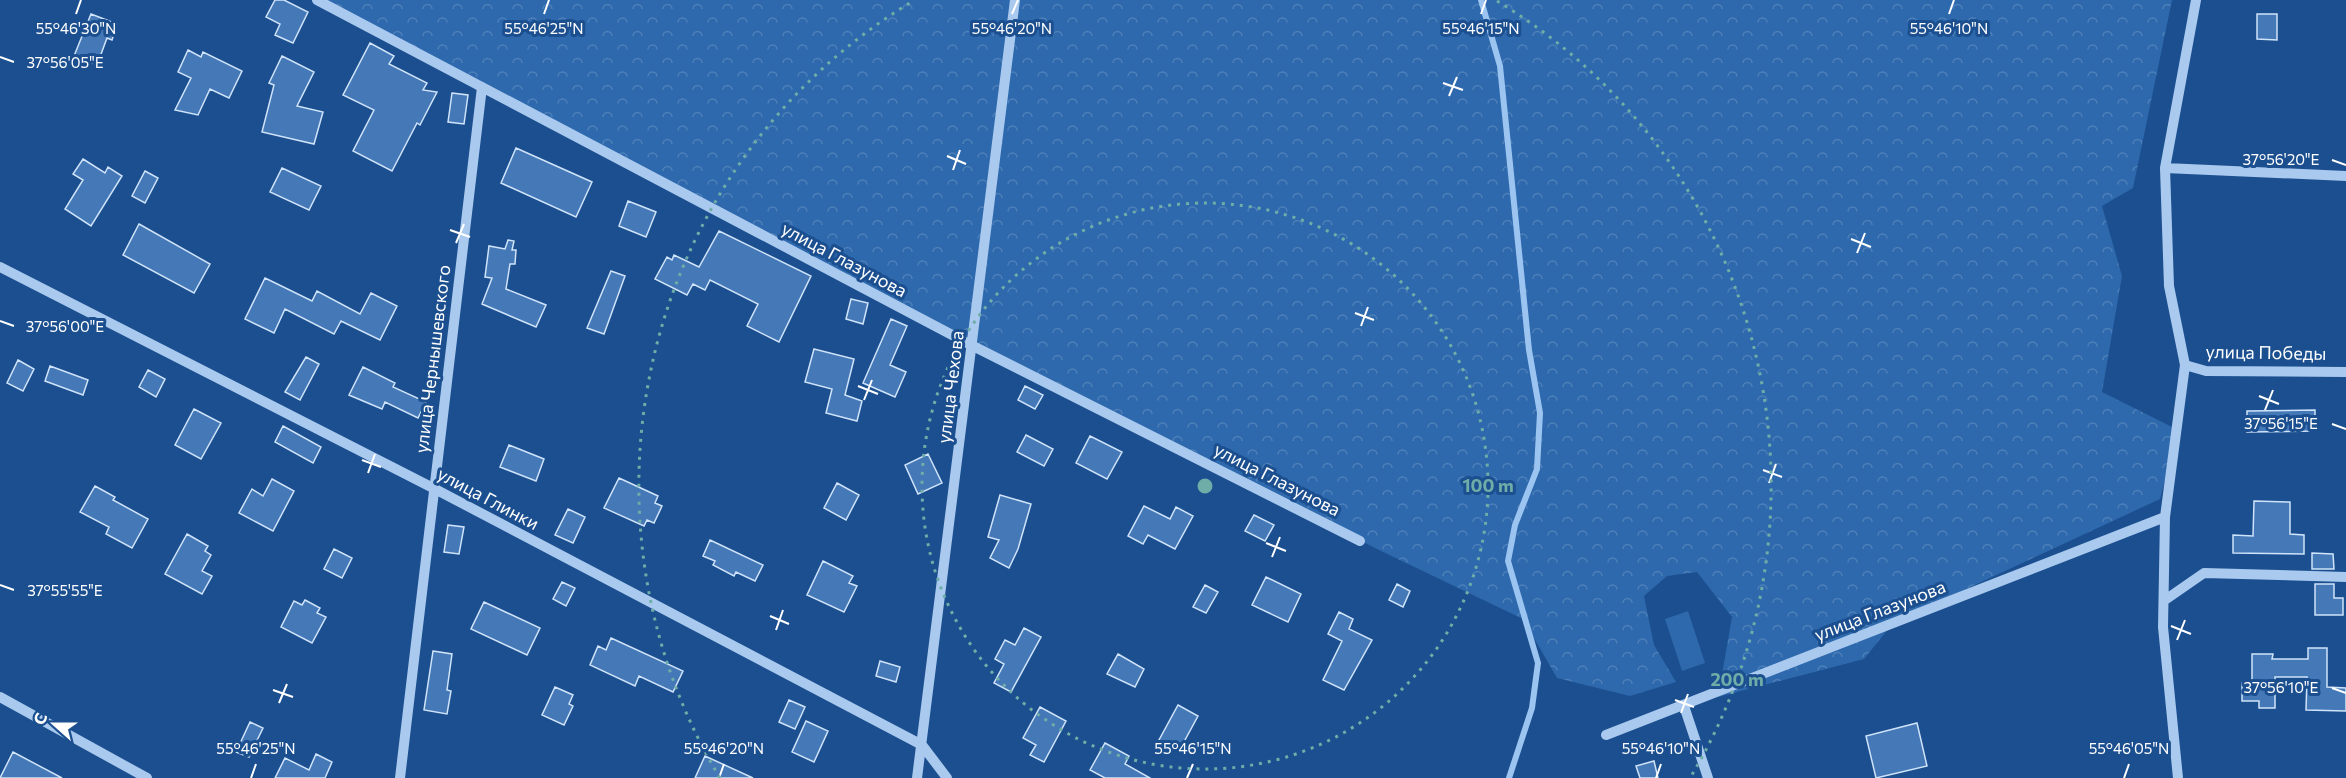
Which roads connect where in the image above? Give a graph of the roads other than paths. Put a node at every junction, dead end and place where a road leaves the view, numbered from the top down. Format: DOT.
graph roads {
  1 [pos="317,0"];
  2 [pos="1015,0"];
  3 [pos="2196,0"];
  4 [pos="482,87"];
  5 [pos="2165,168"];
  6 [pos="2346,176"];
  7 [pos="0,267"];
  8 [pos="973,346"];
  9 [pos="2185,365"];
  10 [pos="2346,372"];
  11 [pos="435,489"];
  12 [pos="2164,517"];
  13 [pos="1360,541"];
  14 [pos="2346,577"];
  15 [pos="2165,600"];
  16 [pos="0,697"];
  17 [pos="1684,705"];
  18 [pos="1606,735"];
  19 [pos="922,745"];
  20 [pos="147,778"];
  21 [pos="400,778"];
  22 [pos="917,778"];
  23 [pos="947,778"];
  24 [pos="1708,778"];
  25 [pos="2178,778"];
  1 -- 4 [label="street, улица Глазунова"];
  2 -- 8 [label="street, улица Чехова"];
  3 -- 5 [label="street"];
  4 -- 8 [label="street, улица Глазунова"];
  4 -- 11 [label="street, улица Чернышевского"];
  5 -- 6 [label="street"];
  5 -- 9 [label="street"];
  7 -- 11 [label="street, улица Глинки"];
  8 -- 13 [label="street, улица Глазунова"];
  8 -- 19 [label="street, улица Чехова"];
  9 -- 10 [label="street, улица Победы"];
  9 -- 12 [label="street"];
  11 -- 19 [label="street, улица Глинки"];
  11 -- 21 [label="street, улица Чернышевского"];
  12 -- 15 [label="street"];
  12 -- 17 [label="street, улица Глазунова"];
  14 -- 15 [label="street"];
  15 -- 25 [label="street"];
  16 -- 20 [label="street"];
  17 -- 18 [label="street, улица Глазунова"];
  17 -- 24 [label="street"];
  19 -- 22 [label="street, улица Чехова"];
  19 -- 23 [label="street, улица Глинки"];
}
